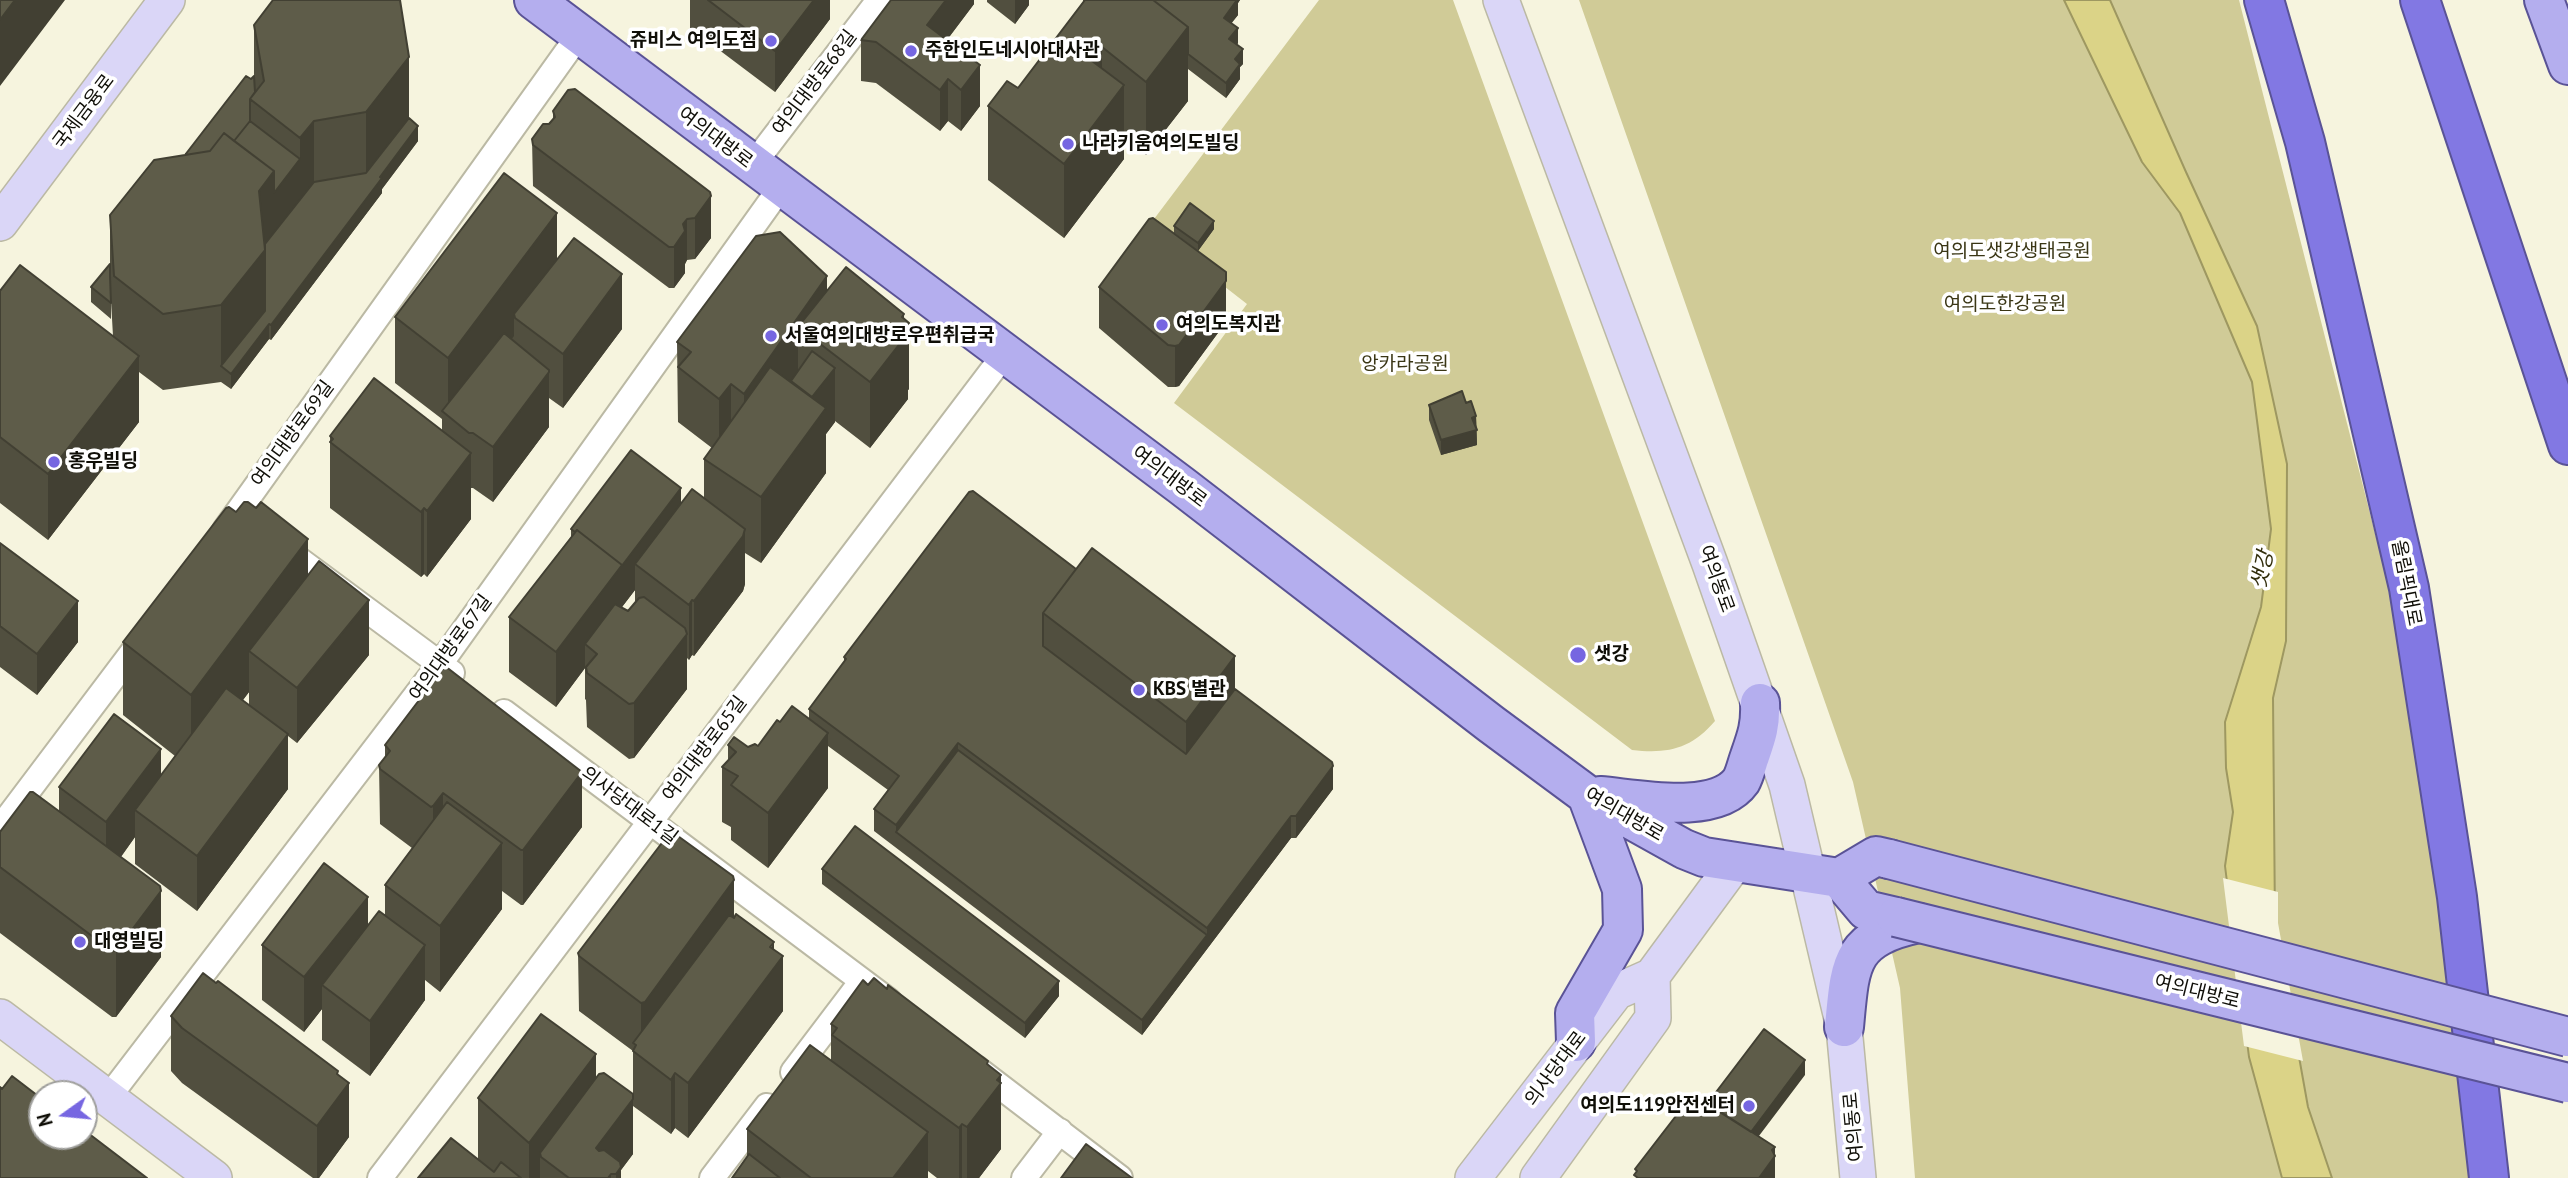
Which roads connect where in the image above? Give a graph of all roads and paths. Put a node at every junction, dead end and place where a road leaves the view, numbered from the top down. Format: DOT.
graph roads {
  1 [pos="167,0"];
  2 [pos="534,0"];
  3 [pos="879,0"];
  4 [pos="1501,0"];
  5 [pos="2264,0"];
  6 [pos="2420,0"];
  7 [pos="2544,0"];
  8 [pos="579,35"];
  9 [pos="2568,65"];
  10 [pos="766,176"];
  11 [pos="0,223"];
  12 [pos="1004,355"];
  13 [pos="2568,445"];
  14 [pos="237,514"];
  15 [pos="212,546"];
  16 [pos="155,622"];
  17 [pos="440,664"];
  18 [pos="1760,703"];
  19 [pos="1587,795"];
  20 [pos="650,822"];
  21 [pos="0,828"];
  22 [pos="1735,863"];
  23 [pos="1822,877"];
  24 [pos="1903,923"];
  25 [pos="1652,976"];
  26 [pos="862,981"];
  27 [pos="906,1014"];
  28 [pos="0,1017"];
  29 [pos="1844,1027"];
  30 [pos="2568,1037"];
  31 [pos="1576,1042"];
  32 [pos="961,1056"];
  33 [pos="2568,1083"];
  34 [pos="107,1099"];
  35 [pos="1060,1131"];
  36 [pos="214,1178"];
  37 [pos="380,1178"];
  38 [pos="712,1178"];
  39 [pos="1024,1178"];
  40 [pos="1120,1178"];
  41 [pos="1473,1178"];
  42 [pos="1538,1178"];
  43 [pos="1858,1178"];
  44 [pos="2490,1178"];
  1 -- 11 [label="main road, 국제금융로"];
  2 -- 8 [label="main road, 여의대방로"];
  3 -- 10 [label="street, 여의대방로68길"];
  4 -- 18 [label="main road, 여의동로"];
  5 -- 44 [label="highway, 올림픽대로"];
  6 -- 13 [label="highway"];
  7 -- 9 [label="main road"];
  8 -- 10 [label="main road, 여의대방로"];
  8 -- 14 [label="street, 여의대방로69길"];
  10 -- 12 [label="main road, 여의대방로"];
  10 -- 17 [label="street, 여의대방로67길"];
  12 -- 19 [label="main road, 여의대방로"];
  12 -- 20 [label="street, 여의대방로65길"];
  14 -- 15 [label="street, 여의대방로69길"];
  14 -- 17 [label="street, 의사당대로1길"];
  16 -- 21 [label="street"];
  17 -- 20 [label="street, 의사당대로1길"];
  17 -- 34 [label="street, 여의대방로67길"];
  18 -- 19 [label="main road"];
  18 -- 23 [label="main road, 여의동로"];
  19 -- 22 [label="main road, 여의대방로"];
  19 -- 31 [label="main road"];
  20 -- 26 [label="street, 의사당대로1길"];
  20 -- 37 [label="street, 여의대방로65길"];
  22 -- 23 [label="main road, 여의대방로"];
  22 -- 25 [label="main road, 의사당대로"];
  23 -- 24 [label="main road, 여의대방로"];
  23 -- 29 [label="main road, 여의동로"];
  23 -- 30 [label="main road, bridge"];
  24 -- 29 [label="main road"];
  24 -- 33 [label="main road, 여의대방로, bridge"];
  25 -- 31 [label="main road, 의사당대로"];
  25 -- 42 [label="main road"];
  26 -- 27 [label="street, 의사당대로1길"];
  26 -- 38 [label="street"];
  28 -- 34 [label="main road"];
  29 -- 43 [label="main road, 여의동로"];
  31 -- 41 [label="main road, 의사당대로"];
  32 -- 35 [label="street"];
  34 -- 36 [label="main road"];
  35 -- 39 [label="street"];
  35 -- 40 [label="street"];
}
